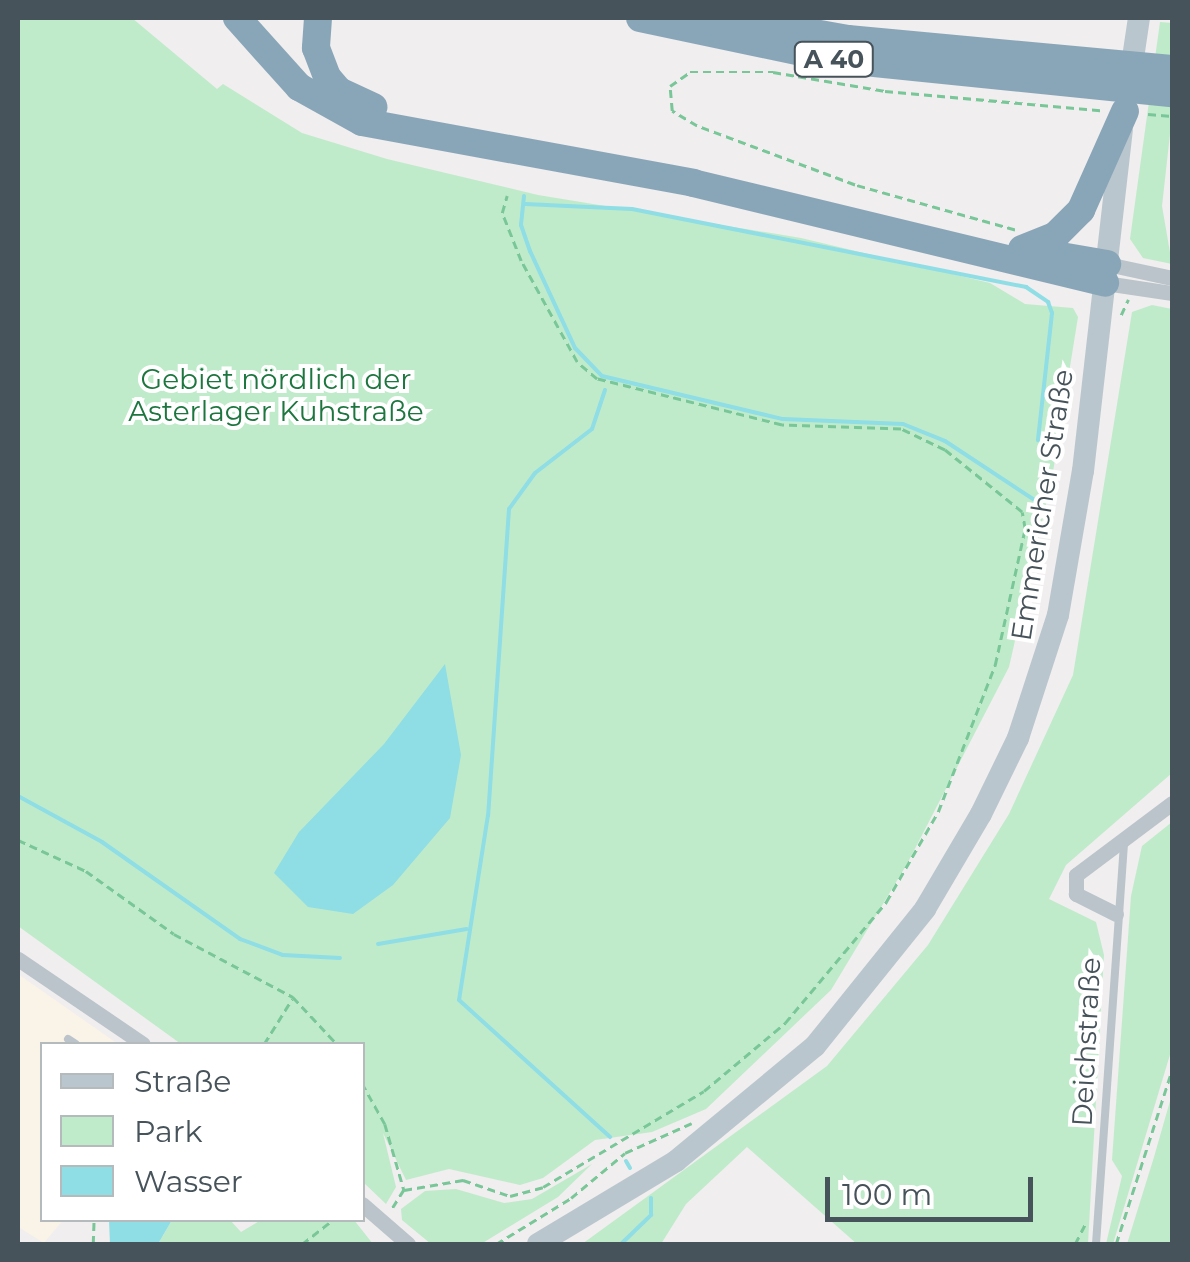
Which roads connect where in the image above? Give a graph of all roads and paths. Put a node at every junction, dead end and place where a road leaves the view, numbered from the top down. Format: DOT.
graph roads {
  1 [pos="236,18"];
  2 [pos="318,18"];
  3 [pos="640,18"];
  4 [pos="650,18"];
  5 [pos="1139,18"];
  6 [pos="738,29"];
  7 [pos="1172,69"];
  8 [pos="1065,84"];
  9 [pos="1172,93"];
  10 [pos="1125,111"];
  11 [pos="507,196"];
  12 [pos="1023,240"];
  13 [pos="1114,278"];
  14 [pos="1172,278"];
  15 [pos="1172,293"];
  16 [pos="1120,316"];
  17 [pos="1172,803"];
  18 [pos="18,840"];
  19 [pos="1124,843"];
  20 [pos="1116,914"];
  21 [pos="18,959"];
  22 [pos="293,997"];
  23 [pos="126,1040"];
  24 [pos="265,1042"];
  25 [pos="335,1042"];
  26 [pos="1172,1070"];
  27 [pos="365,1088"];
  28 [pos="706,1116"];
  29 [pos="630,1137"];
  30 [pos="645,1141"];
  31 [pos="404,1190"];
  32 [pos="365,1207"];
  33 [pos="330,1222"];
  34 [pos="379,1222"];
  35 [pos="302,1244"];
  36 [pos="392,1244"];
  37 [pos="408,1244"];
  38 [pos="496,1244"];
  39 [pos="538,1244"];
  40 [pos="1096,1244"];
  41 [pos="1116,1244"];
  1 -- 13 [label="highway"];
  2 -- 12 [label="highway"];
  3 -- 6 [label="highway"];
  4 -- 6 [label="highway, A 40"];
  5 -- 10 [label="main road, Emmericher Straße"];
  6 -- 8 [label="highway, A 40"];
  7 -- 8 [label="highway, A 40"];
  8 -- 9 [label="highway, A 40"];
  8 -- 12 [label="path"];
  10 -- 12 [label="highway"];
  10 -- 13 [label="main road, Emmericher Straße"];
  11 -- 29 [label="path"];
  12 -- 13 [label="highway"];
  13 -- 14 [label="street"];
  13 -- 15 [label="street"];
  13 -- 16 [label="path"];
  13 -- 39 [label="main road, Emmericher Straße"];
  17 -- 19 [label="street"];
  18 -- 22 [label="path"];
  19 -- 20 [label="lane, Deichstraße"];
  19 -- 20 [label="street"];
  20 -- 40 [label="lane, Deichstraße"];
  21 -- 23 [label="street"];
  22 -- 24 [label="path"];
  22 -- 25 [label="path"];
  26 -- 41 [label="path"];
  27 -- 31 [label="path"];
  28 -- 30 [label="path"];
  29 -- 30 [label="path"];
  29 -- 31 [label="path"];
  30 -- 38 [label="path"];
  31 -- 34 [label="path"];
  32 -- 34 [label="street"];
  33 -- 35 [label="path"];
  34 -- 36 [label="street"];
  34 -- 37 [label="street"];
}
